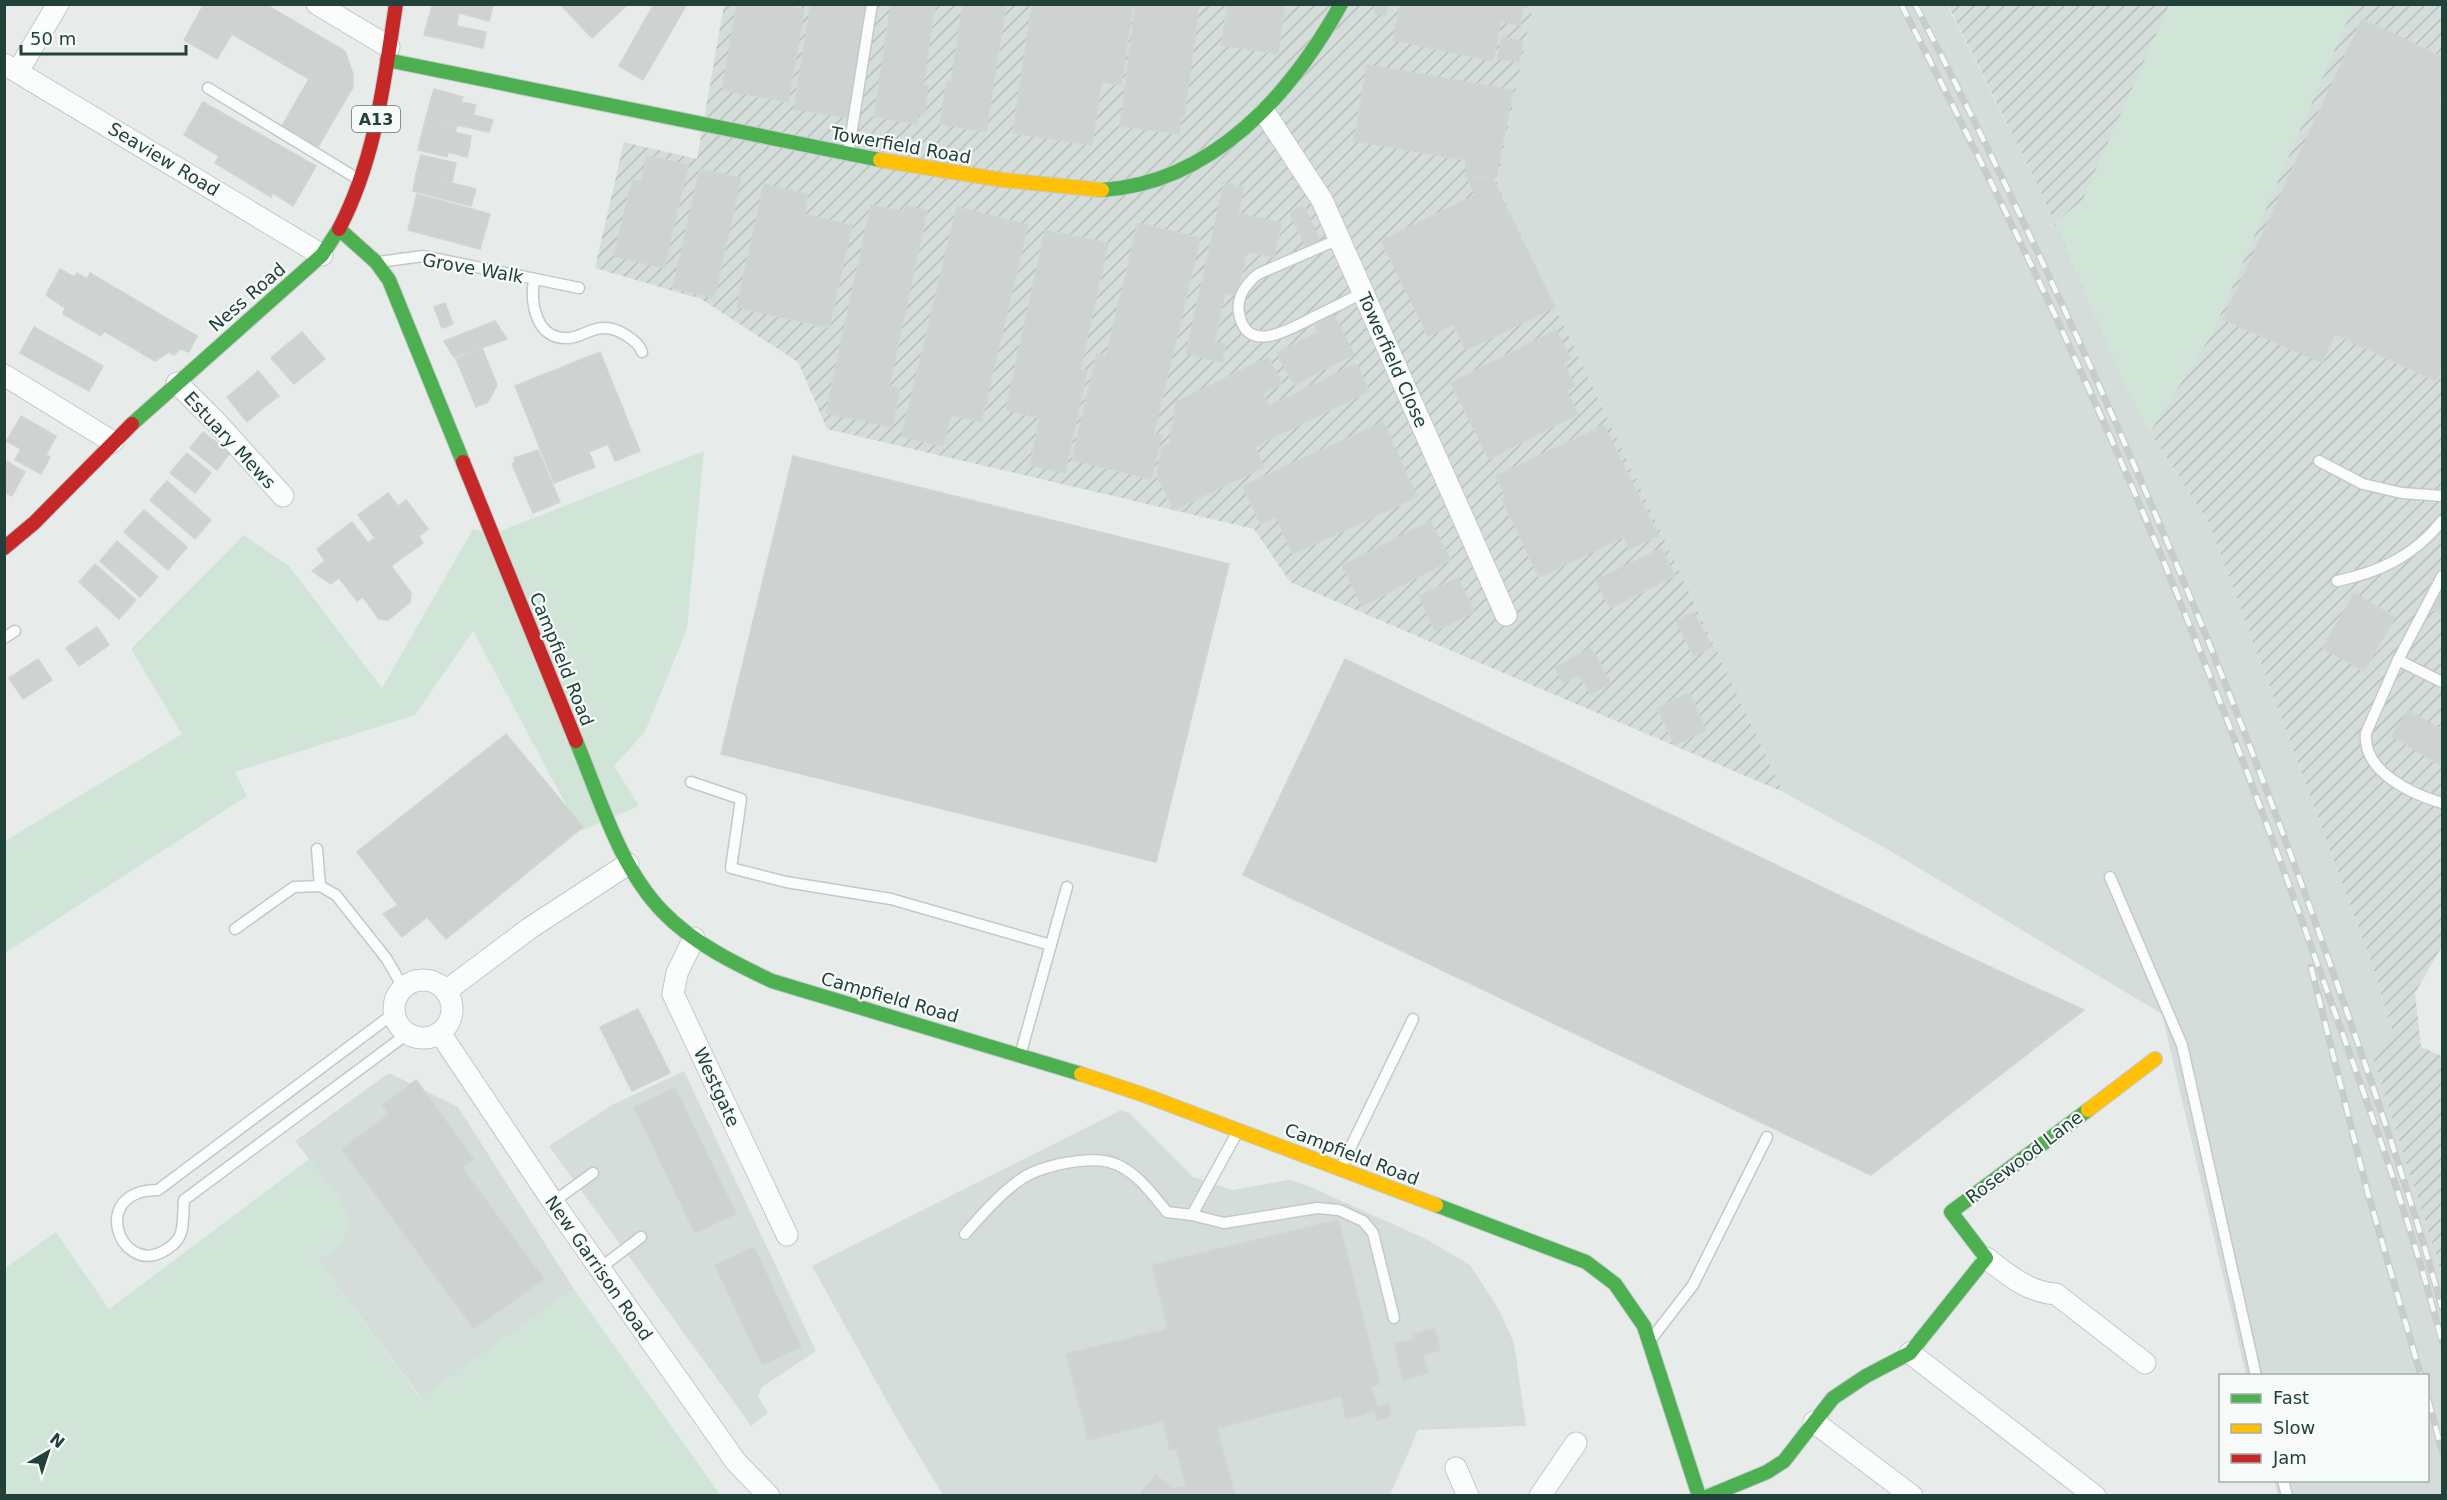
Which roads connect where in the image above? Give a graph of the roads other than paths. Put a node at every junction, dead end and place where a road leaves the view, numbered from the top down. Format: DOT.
graph roads {
  1 [pos="58,4"];
  2 [pos="317,4"];
  3 [pos="396,4"];
  4 [pos="872,4"];
  5 [pos="1341,4"];
  6 [pos="388,53"];
  7 [pos="11,68"];
  8 [pos="208,88"];
  9 [pos="1265,113"];
  10 [pos="848,154"];
  11 [pos="361,180"];
  12 [pos="339,229"];
  13 [pos="1339,239"];
  14 [pos="322,255"];
  15 [pos="376,262"];
  16 [pos="534,279"];
  17 [pos="579,288"];
  18 [pos="1364,292"];
  19 [pos="642,352"];
  20 [pos="4,375"];
  21 [pos="177,383"];
  22 [pos="113,442"];
  23 [pos="2319,461"];
  24 [pos="283,496"];
  25 [pos="2442,496"];
  26 [pos="2442,521"];
  27 [pos="4,548"];
  28 [pos="2442,576"];
  29 [pos="2337,581"];
  30 [pos="1506,615"];
  31 [pos="15,631"];
  32 [pos="4,638"];
  33 [pos="2398,660"];
  34 [pos="2442,682"];
  35 [pos="691,782"];
  36 [pos="2442,803"];
  37 [pos="317,849"];
  38 [pos="628,864"];
  39 [pos="2110,877"];
  40 [pos="320,886"];
  41 [pos="1067,887"];
  42 [pos="235,929"];
  43 [pos="694,938"];
  44 [pos="1051,945"];
  45 [pos="403,987"];
  46 [pos="446,991"];
  47 [pos="393,1014"];
  48 [pos="1413,1019"];
  49 [pos="440,1033"];
  50 [pos="406,1034"];
  51 [pos="1021,1054"];
  52 [pos="2155,1059"];
  53 [pos="1238,1130"];
  54 [pos="1767,1137"];
  55 [pos="1340,1169"];
  56 [pos="593,1173"];
  57 [pos="553,1202"];
  58 [pos="1192,1215"];
  59 [pos="965,1234"];
  60 [pos="787,1235"];
  61 [pos="640,1237"];
  62 [pos="1986,1258"];
  63 [pos="599,1269"];
  64 [pos="1394,1318"];
  65 [pos="1650,1341"];
  66 [pos="1910,1353"];
  67 [pos="2145,1363"];
  68 [pos="2256,1374"];
  69 [pos="1814,1422"];
  70 [pos="1576,1443"];
  71 [pos="1456,1468"];
  72 [pos="2084,1492"];
  73 [pos="769,1496"];
  74 [pos="1468,1496"];
  75 [pos="1540,1496"];
  76 [pos="1700,1496"];
  77 [pos="1709,1496"];
  78 [pos="1912,1496"];
  1 -- 7 [label="street"];
  2 -- 6 [label="street"];
  3 -- 6 [label="street, Ness Road / A13"];
  4 -- 10 [label="lane"];
  5 -- 9 [label="street, Towerfield Road"];
  6 -- 10 [label="street, Towerfield Road"];
  6 -- 11 [label="street, Ness Road / A13"];
  7 -- 14 [label="street, Seaview Road"];
  8 -- 11 [label="lane"];
  9 -- 10 [label="street, Towerfield Road"];
  9 -- 13 [label="street, Towerfield Close"];
  11 -- 12 [label="street, Ness Road / A13"];
  12 -- 14 [label="street, Ness Road"];
  12 -- 15 [label="street, Campfield Road"];
  13 -- 18 [label="street, Towerfield Close"];
  13 -- 18 [label="lane"];
  14 -- 21 [label="street, Ness Road"];
  15 -- 16 [label="lane, Grove Walk"];
  15 -- 38 [label="street, Campfield Road"];
  16 -- 17 [label="lane, Grove Walk"];
  16 -- 19 [label="lane, Grove Walk"];
  18 -- 30 [label="street, Towerfield Close"];
  20 -- 22 [label="street"];
  21 -- 22 [label="street, Ness Road"];
  21 -- 24 [label="street, Estuary Mews"];
  22 -- 27 [label="street, Ness Road"];
  23 -- 25 [label="lane"];
  26 -- 29 [label="lane"];
  28 -- 33 [label="lane"];
  31 -- 32 [label="lane"];
  33 -- 34 [label="lane"];
  33 -- 36 [label="lane"];
  35 -- 44 [label="lane"];
  37 -- 40 [label="lane"];
  38 -- 43 [label="street, Campfield Road"];
  38 -- 46 [label="street"];
  39 -- 68 [label="lane"];
  40 -- 42 [label="lane"];
  40 -- 45 [label="lane"];
  41 -- 44 [label="lane"];
  43 -- 51 [label="street, Campfield Road"];
  43 -- 60 [label="street, Westgate"];
  44 -- 51 [label="lane"];
  45 -- 46 [label="street"];
  45 -- 47 [label="street"];
  46 -- 49 [label="street"];
  47 -- 50 [label="street"];
  47 -- 50 [label="lane"];
  48 -- 55 [label="lane"];
  49 -- 50 [label="street"];
  49 -- 57 [label="street, New Garrison Road"];
  51 -- 53 [label="street, Campfield Road"];
  52 -- 62 [label="street, Rosewood Lane"];
  53 -- 55 [label="street, Campfield Road"];
  53 -- 58 [label="lane"];
  54 -- 65 [label="lane"];
  55 -- 65 [label="street, Campfield Road"];
  56 -- 57 [label="lane"];
  57 -- 63 [label="street, New Garrison Road"];
  58 -- 59 [label="lane"];
  58 -- 64 [label="lane"];
  61 -- 63 [label="lane"];
  62 -- 66 [label="street"];
  62 -- 67 [label="street"];
  63 -- 73 [label="street, New Garrison Road"];
  65 -- 76 [label="street, Campfield Road"];
  66 -- 69 [label="street"];
  66 -- 72 [label="street"];
  69 -- 77 [label="street"];
  69 -- 78 [label="street"];
  70 -- 75 [label="street"];
  71 -- 74 [label="street"];
}
